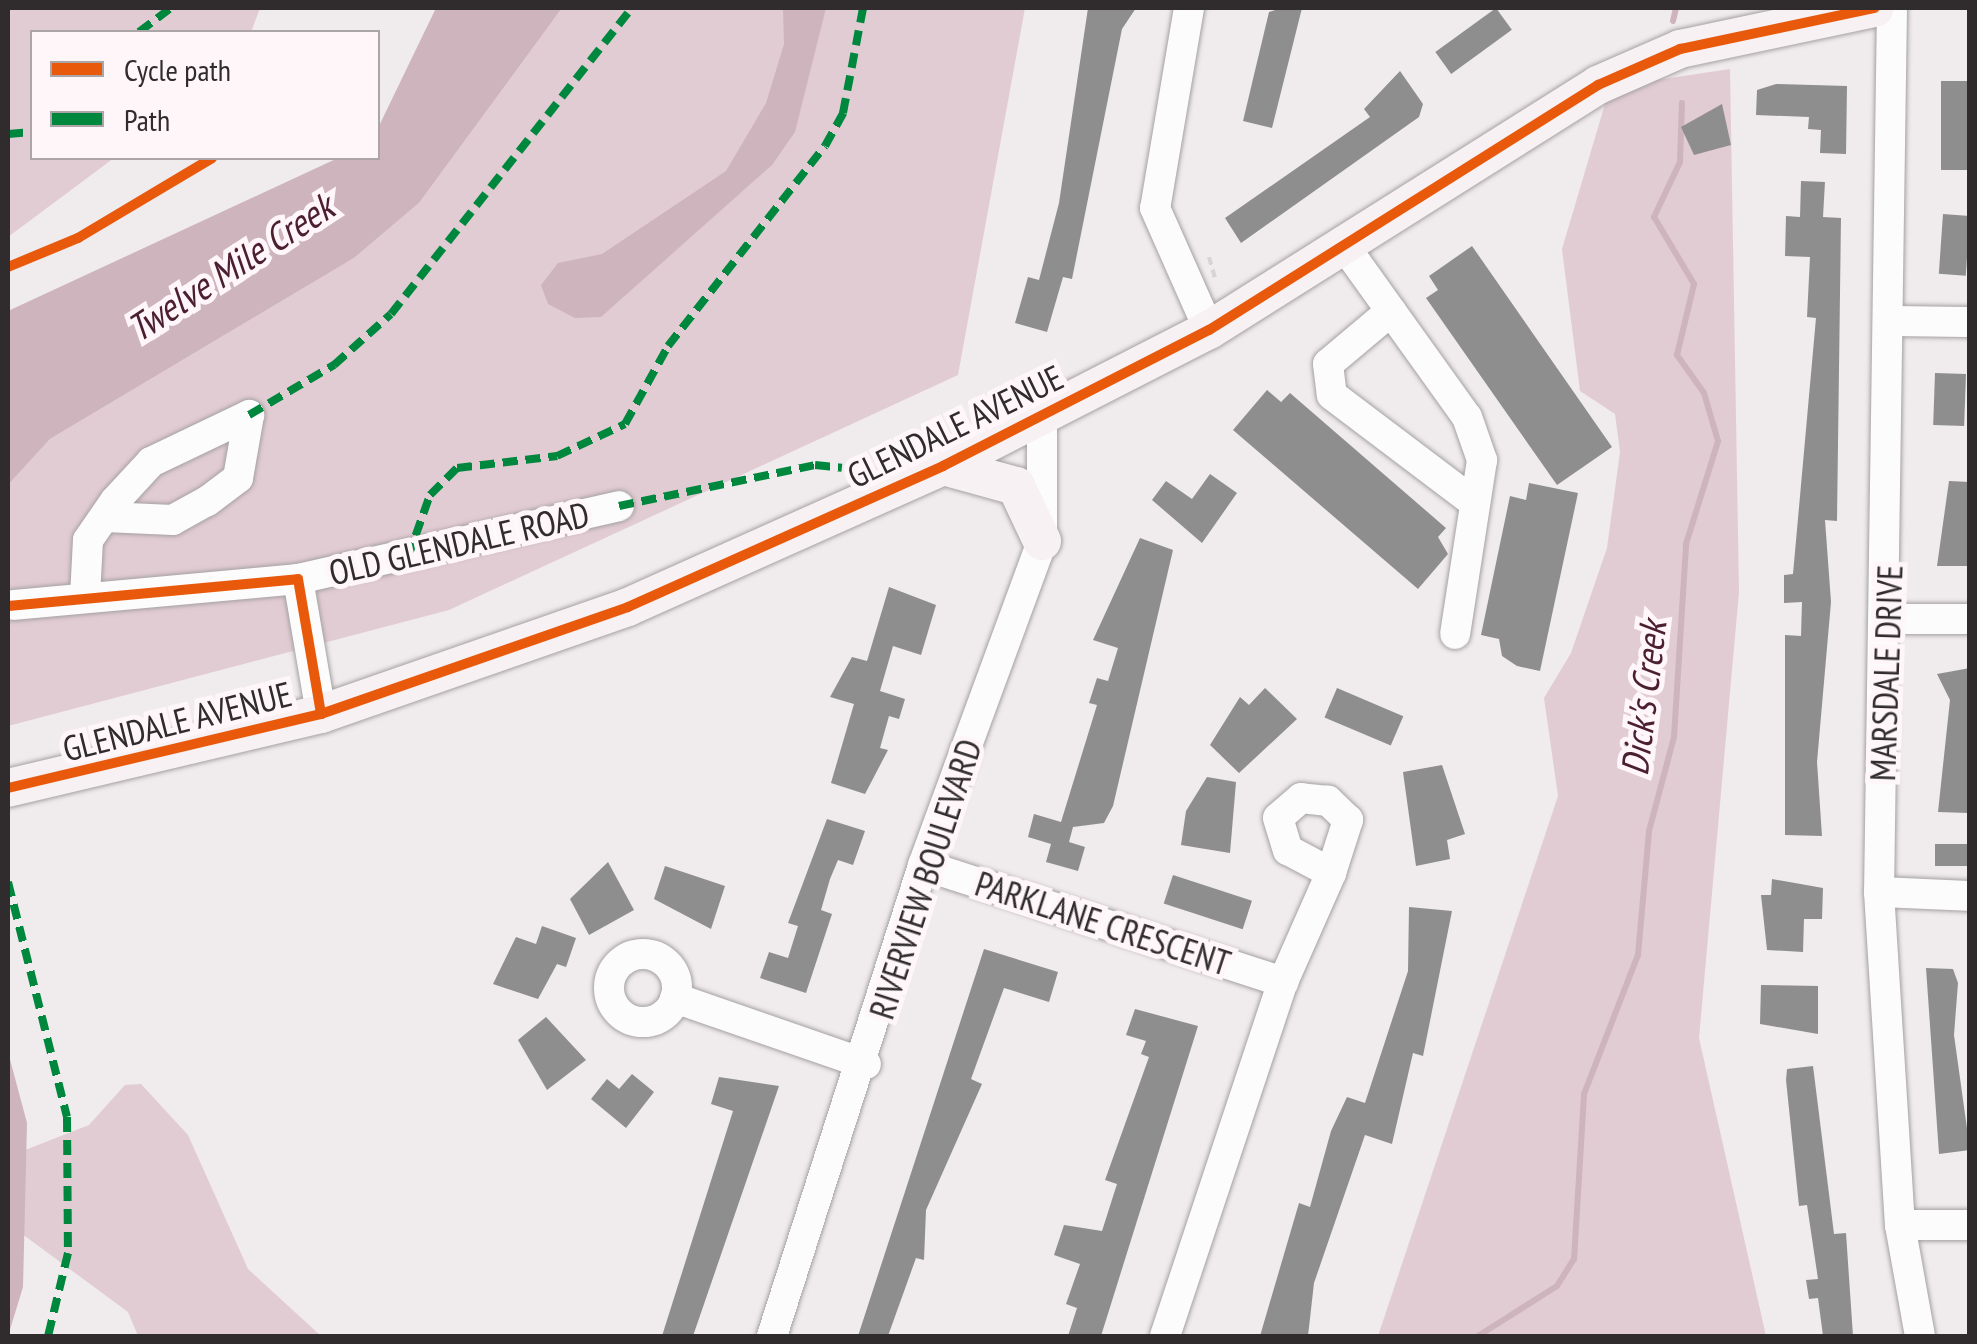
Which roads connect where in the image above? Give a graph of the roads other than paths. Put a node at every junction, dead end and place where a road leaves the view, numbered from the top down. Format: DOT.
graph roads {
  1 [pos="1188,8"];
  2 [pos="1875,8"];
  3 [pos="1892,8"];
  4 [pos="1348,250"];
  5 [pos="1391,311"];
  6 [pos="1891,321"];
  7 [pos="1970,322"];
  8 [pos="1209,330"];
  9 [pos="1042,417"];
  10 [pos="943,466"];
  11 [pos="1475,503"];
  12 [pos="620,506"];
  13 [pos="105,517"];
  14 [pos="1042,541"];
  15 [pos="298,579"];
  16 [pos="85,597"];
  17 [pos="13,605"];
  18 [pos="1888,619"];
  19 [pos="1970,620"];
  20 [pos="1455,634"];
  21 [pos="321,714"];
  22 [pos="24,785"];
  23 [pos="923,865"];
  24 [pos="1331,873"];
  25 [pos="1879,892"];
  26 [pos="1970,896"];
  27 [pos="1283,982"];
  28 [pos="676,998"];
  29 [pos="866,1064"];
  30 [pos="1900,1225"];
  31 [pos="1970,1225"];
  32 [pos="772,1336"];
  33 [pos="1165,1336"];
  34 [pos="1920,1336"];
  1 -- 8 [label="street"];
  2 -- 4 [label="main road, GLENDALE AVENUE"];
  3 -- 6 [label="street, MARSDALE DRIVE"];
  4 -- 5 [label="street"];
  4 -- 8 [label="main road, GLENDALE AVENUE"];
  5 -- 11 [label="street"];
  5 -- 11 [label="street"];
  6 -- 7 [label="street"];
  6 -- 18 [label="street, MARSDALE DRIVE"];
  8 -- 9 [label="main road, GLENDALE AVENUE"];
  9 -- 10 [label="main road, GLENDALE AVENUE"];
  9 -- 14 [label="street, RIVERVIEW BOULEVARD"];
  10 -- 14 [label="main road"];
  10 -- 21 [label="main road, GLENDALE AVENUE"];
  11 -- 20 [label="street"];
  12 -- 15 [label="street, OLD GLENDALE ROAD"];
  13 -- 13 [label="street"];
  13 -- 16 [label="street"];
  14 -- 23 [label="street, RIVERVIEW BOULEVARD"];
  15 -- 16 [label="street, OLD GLENDALE ROAD"];
  15 -- 21 [label="street, OLD GLENDALE ROAD"];
  16 -- 17 [label="street, OLD GLENDALE ROAD"];
  18 -- 19 [label="street"];
  18 -- 25 [label="street, MARSDALE DRIVE"];
  21 -- 22 [label="main road, GLENDALE AVENUE"];
  23 -- 27 [label="street, PARKLANE CRESCENT"];
  23 -- 29 [label="street, RIVERVIEW BOULEVARD"];
  24 -- 27 [label="street"];
  25 -- 26 [label="street"];
  25 -- 30 [label="street, MARSDALE DRIVE"];
  27 -- 33 [label="street"];
  28 -- 29 [label="street"];
  29 -- 32 [label="street, RIVERVIEW BOULEVARD"];
  30 -- 31 [label="street"];
  30 -- 34 [label="street, MARSDALE DRIVE"];
}
